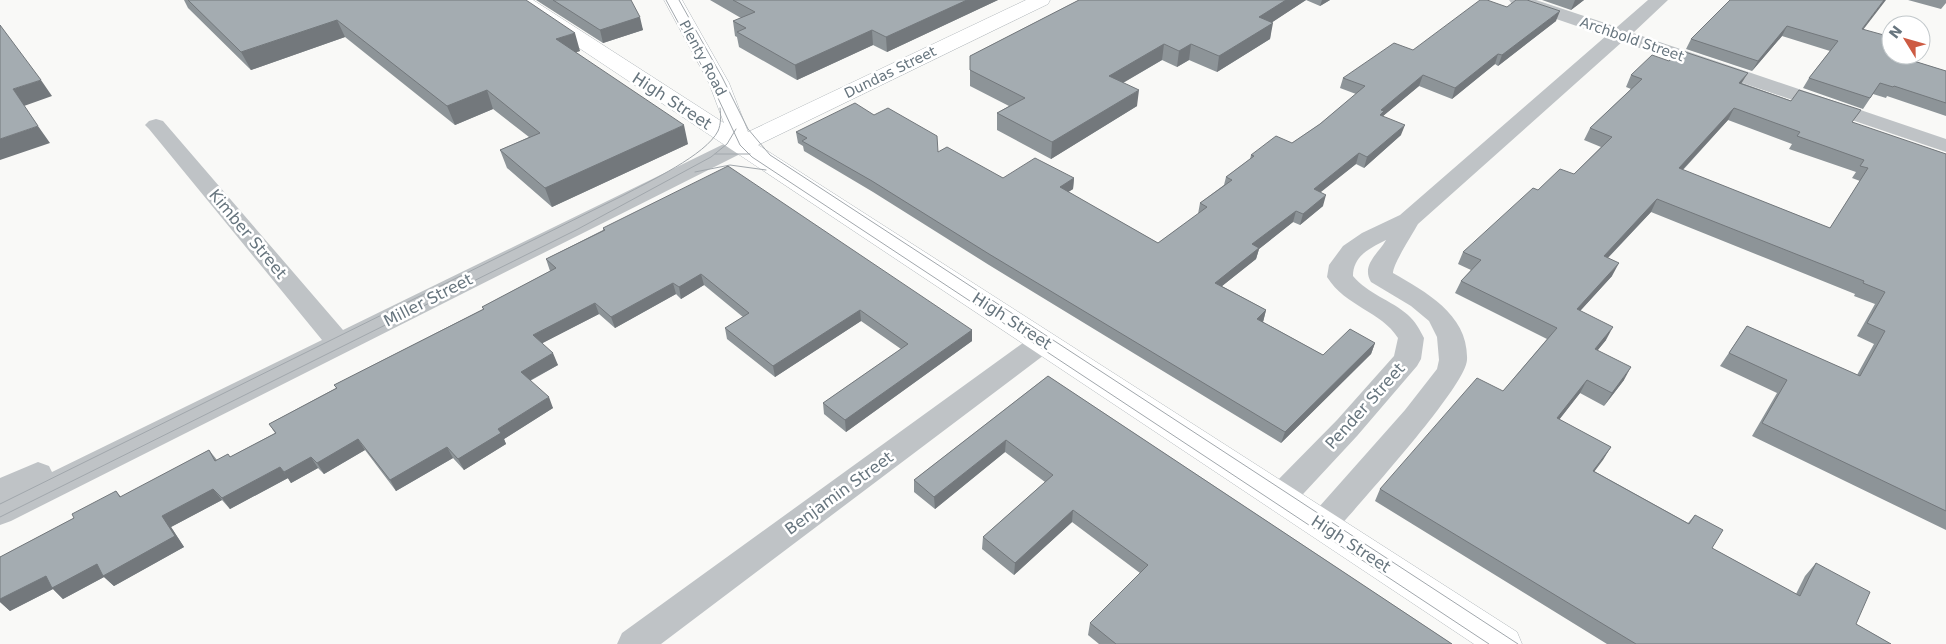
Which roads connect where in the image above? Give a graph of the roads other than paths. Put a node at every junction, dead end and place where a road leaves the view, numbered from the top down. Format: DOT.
graph roads {
  1 [pos="520,0"];
  2 [pos="673,0"];
  3 [pos="1041,0"];
  4 [pos="1518,0"];
  5 [pos="1659,0"];
  6 [pos="1619,35"];
  7 [pos="156,125"];
  8 [pos="740,145"];
  9 [pos="1946,146"];
  10 [pos="1408,220"];
  11 [pos="1043,342"];
  12 [pos="340,344"];
  13 [pos="115,454"];
  14 [pos="1280,498"];
  15 [pos="2,511"];
  16 [pos="1322,525"];
  17 [pos="634,644"];
  18 [pos="1504,644"];
  1 -- 8 [label="main road, High Street"];
  2 -- 8 [label="main road, Plenty Road"];
  3 -- 8 [label="main road, Dundas Street"];
  4 -- 6 [label="street, Archbold Street"];
  5 -- 6 [label="street, Pender Street"];
  6 -- 9 [label="street, Archbold Street"];
  6 -- 10 [label="street, Pender Street"];
  7 -- 12 [label="street, Kimber Street"];
  8 -- 11 [label="main road, High Street"];
  8 -- 12 [label="street, Miller Street"];
  10 -- 14 [label="street, Pender Street"];
  10 -- 16 [label="street, Pender Street"];
  11 -- 14 [label="main road, High Street"];
  11 -- 17 [label="street, Benjamin Street"];
  12 -- 13 [label="street, Miller Street"];
  13 -- 15 [label="street, Miller Street"];
  13 -- 15 [label="street, Miller Street"];
  14 -- 16 [label="main road, High Street"];
  16 -- 18 [label="main road, High Street"];
}
